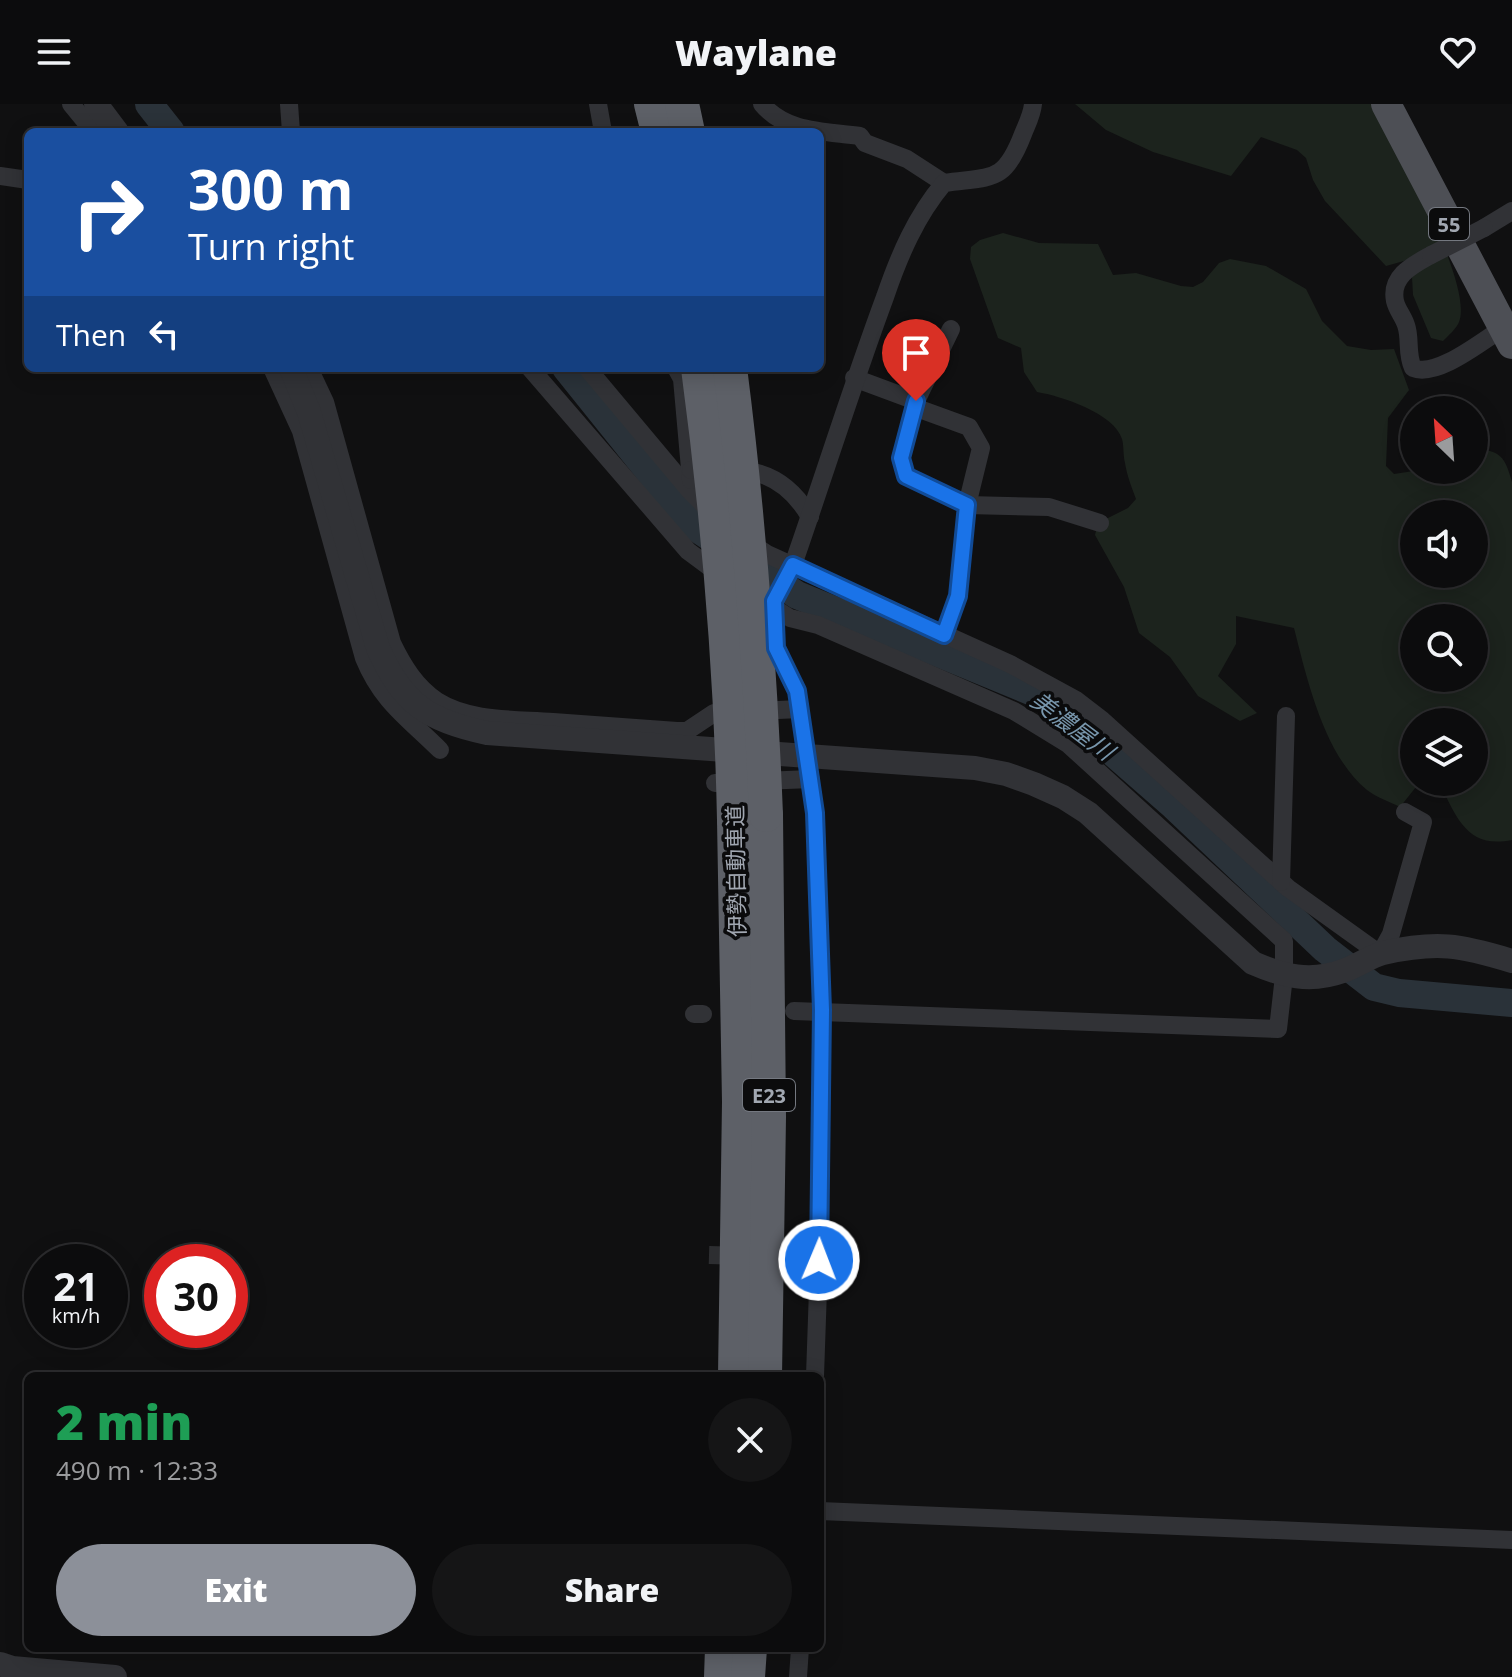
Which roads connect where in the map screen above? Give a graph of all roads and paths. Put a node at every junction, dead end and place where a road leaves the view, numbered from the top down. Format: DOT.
graph roads {
  1 [pos="71,104"];
  2 [pos="96,104"];
  3 [pos="289,104"];
  4 [pos="598,104"];
  5 [pos="651,104"];
  6 [pos="682,104"];
  7 [pos="762,104"];
  8 [pos="1033,104"];
  9 [pos="1386,104"];
  10 [pos="91,128"];
  11 [pos="114,128"];
  12 [pos="291,128"];
  13 [pos="602,128"];
  14 [pos="657,128"];
  15 [pos="687,128"];
  16 [pos="799,128"];
  17 [pos="824,131"];
  18 [pos="0,176"];
  19 [pos="24,179"];
  20 [pos="944,183"];
  21 [pos="1512,211"];
  22 [pos="951,329"];
  23 [pos="1509,331"];
  24 [pos="274,372"];
  25 [pos="293,372"];
  26 [pos="311,372"];
  27 [pos="533,372"];
  28 [pos="590,372"];
  29 [pos="678,372"];
  30 [pos="698,372"];
  31 [pos="730,372"];
  32 [pos="854,378"];
  33 [pos="915,404"];
  34 [pos="691,470"];
  35 [pos="690,491"];
  36 [pos="967,505"];
  37 [pos="810,517"];
  38 [pos="1100,523"];
  39 [pos="790,569"];
  40 [pos="774,605"];
  41 [pos="944,635"];
  42 [pos="800,709"];
  43 [pos="1286,716"];
  44 [pos="440,750"];
  45 [pos="809,767"];
  46 [pos="715,783"];
  47 [pos="1405,812"];
  48 [pos="750,817"];
  49 [pos="1281,882"];
  50 [pos="1374,956"];
  51 [pos="1512,961"];
  52 [pos="1284,976"];
  53 [pos="822,1010"];
  54 [pos="794,1011"];
  55 [pos="790,1258"];
  56 [pos="819,1260"];
  57 [pos="735,1372"];
  58 [pos="765,1372"];
  59 [pos="815,1372"];
  60 [pos="824,1511"];
  61 [pos="1512,1540"];
  62 [pos="722,1652"];
  63 [pos="750,1652"];
  64 [pos="800,1652"];
  65 [pos="0,1664"];
  66 [pos="115,1677"];
  67 [pos="721,1677"];
  68 [pos="748,1677"];
  69 [pos="798,1677"];
  1 -- 10 [label="street"];
  2 -- 11 [label="street"];
  3 -- 12 [label="street"];
  4 -- 13 [label="street"];
  5 -- 14 [label="highway"];
  6 -- 15 [label="highway"];
  7 -- 16 [label="street"];
  8 -- 20 [label="street"];
  9 -- 23 [label="main road, 55"];
  17 -- 20 [label="street"];
  18 -- 19 [label="street"];
  20 -- 32 [label="street"];
  21 -- 23 [label="street, bridge"];
  22 -- 33 [label="street"];
  24 -- 44 [label="street"];
  25 -- 45 [label="street"];
  26 -- 42 [label="street"];
  27 -- 40 [label="street"];
  28 -- 35 [label="street"];
  29 -- 34 [label="street"];
  30 -- 48 [label="highway, 伊勢自動車道 / E23, bridge"];
  31 -- 48 [label="highway, 伊勢自動車道 / E23, bridge"];
  32 -- 33 [label="street"];
  32 -- 37 [label="street"];
  33 -- 36 [label="street"];
  33 -- 36 [label="street"];
  34 -- 35 [label="street"];
  34 -- 37 [label="street"];
  35 -- 39 [label="street"];
  36 -- 38 [label="street"];
  36 -- 41 [label="street"];
  37 -- 39 [label="street"];
  39 -- 40 [label="street"];
  39 -- 41 [label="street"];
  40 -- 42 [label="street"];
  40 -- 52 [label="street"];
  41 -- 49 [label="street"];
  42 -- 45 [label="street"];
  43 -- 49 [label="street"];
  45 -- 46 [label="street"];
  45 -- 52 [label="street"];
  45 -- 53 [label="street"];
  47 -- 50 [label="street"];
  48 -- 57 [label="highway, 伊勢自動車道 / E23"];
  48 -- 58 [label="highway, 伊勢自動車道 / E23"];
  49 -- 50 [label="street"];
  50 -- 51 [label="street"];
  50 -- 52 [label="street"];
  52 -- 53 [label="street"];
  53 -- 54 [label="street"];
  53 -- 56 [label="street"];
  55 -- 56 [label="street"];
  56 -- 59 [label="street"];
  60 -- 61 [label="street"];
  62 -- 67 [label="highway"];
  63 -- 68 [label="highway"];
  64 -- 69 [label="street"];
  65 -- 66 [label="street"];
}
